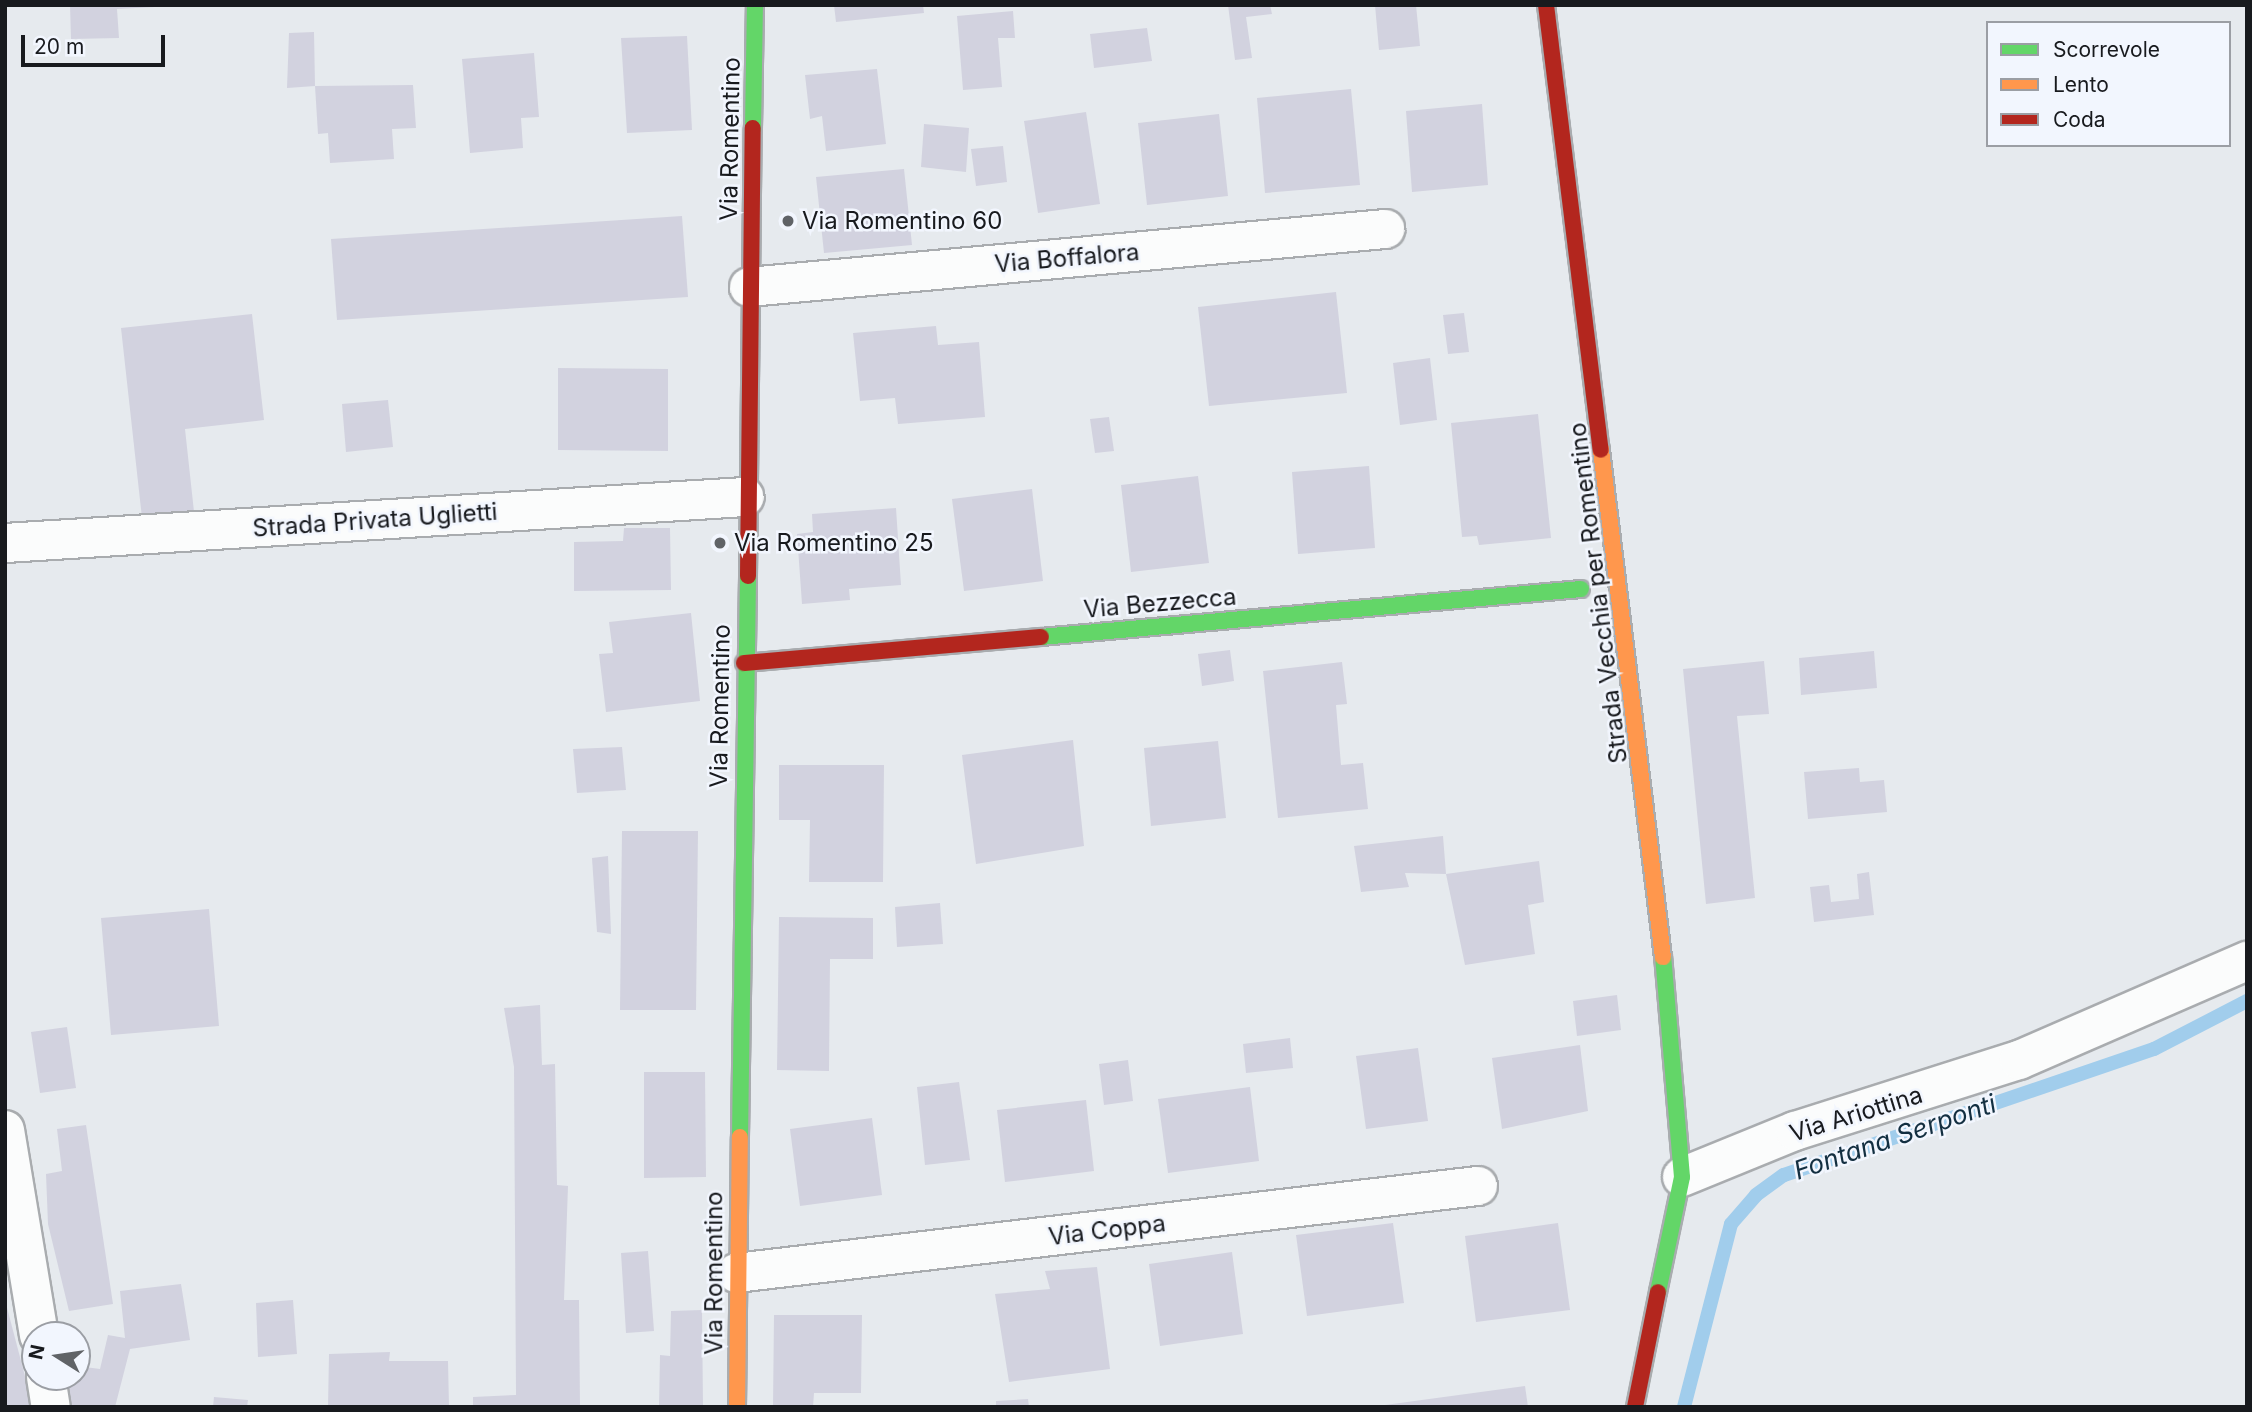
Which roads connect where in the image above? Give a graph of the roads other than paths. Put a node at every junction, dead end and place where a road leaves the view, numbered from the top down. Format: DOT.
graph roads {
  1 [pos="755,5"];
  2 [pos="1546,5"];
  3 [pos="1385,229"];
  4 [pos="749,288"];
  5 [pos="745,497"];
  6 [pos="5,543"];
  7 [pos="1581,589"];
  8 [pos="744,663"];
  9 [pos="2247,961"];
  10 [pos="5,1130"];
  11 [pos="1682,1177"];
  12 [pos="1478,1186"];
  13 [pos="736,1273"];
  14 [pos="37,1321"];
  15 [pos="737,1407"];
  16 [pos="1635,1407"];
  1 -- 4 [label="street, Via Romentino"];
  2 -- 11 [label="street, Strada Vecchia per Romentino"];
  3 -- 4 [label="street, Via Boffalora"];
  4 -- 5 [label="street, Via Romentino"];
  5 -- 6 [label="street, Strada Privata Uglietti"];
  5 -- 8 [label="street, Via Romentino"];
  7 -- 8 [label="street, Via Bezzecca"];
  8 -- 13 [label="street, Via Romentino"];
  9 -- 11 [label="street, Via Ariottina"];
  10 -- 14 [label="street"];
  11 -- 16 [label="street"];
  12 -- 13 [label="street, Via Coppa"];
  13 -- 15 [label="street, Via Romentino"];
}
